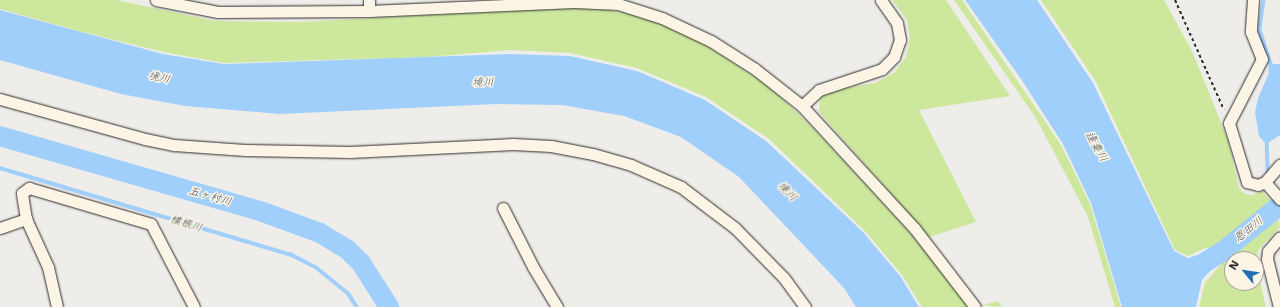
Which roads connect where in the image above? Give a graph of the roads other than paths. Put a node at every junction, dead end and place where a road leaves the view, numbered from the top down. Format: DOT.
graph roads {
  1 [pos="156,0"];
  2 [pos="369,0"];
  3 [pos="881,0"];
  4 [pos="1254,0"];
  5 [pos="369,11"];
  6 [pos="0,99"];
  7 [pos="802,106"];
  8 [pos="1280,165"];
  9 [pos="1265,182"];
  10 [pos="1280,199"];
  11 [pos="503,208"];
  12 [pos="26,219"];
  13 [pos="0,228"];
  14 [pos="1280,237"];
  15 [pos="57,307"];
  16 [pos="194,307"];
  17 [pos="557,307"];
  18 [pos="805,307"];
  19 [pos="975,307"];
  20 [pos="1279,307"];
  1 -- 5 [label="street"];
  2 -- 5 [label="street"];
  3 -- 7 [label="street"];
  4 -- 9 [label="street"];
  5 -- 7 [label="street"];
  6 -- 18 [label="street"];
  7 -- 19 [label="street"];
  8 -- 9 [label="street"];
  9 -- 10 [label="street"];
  11 -- 17 [label="street"];
  12 -- 13 [label="street"];
  12 -- 15 [label="street"];
  12 -- 16 [label="street"];
  14 -- 20 [label="street"];
}
